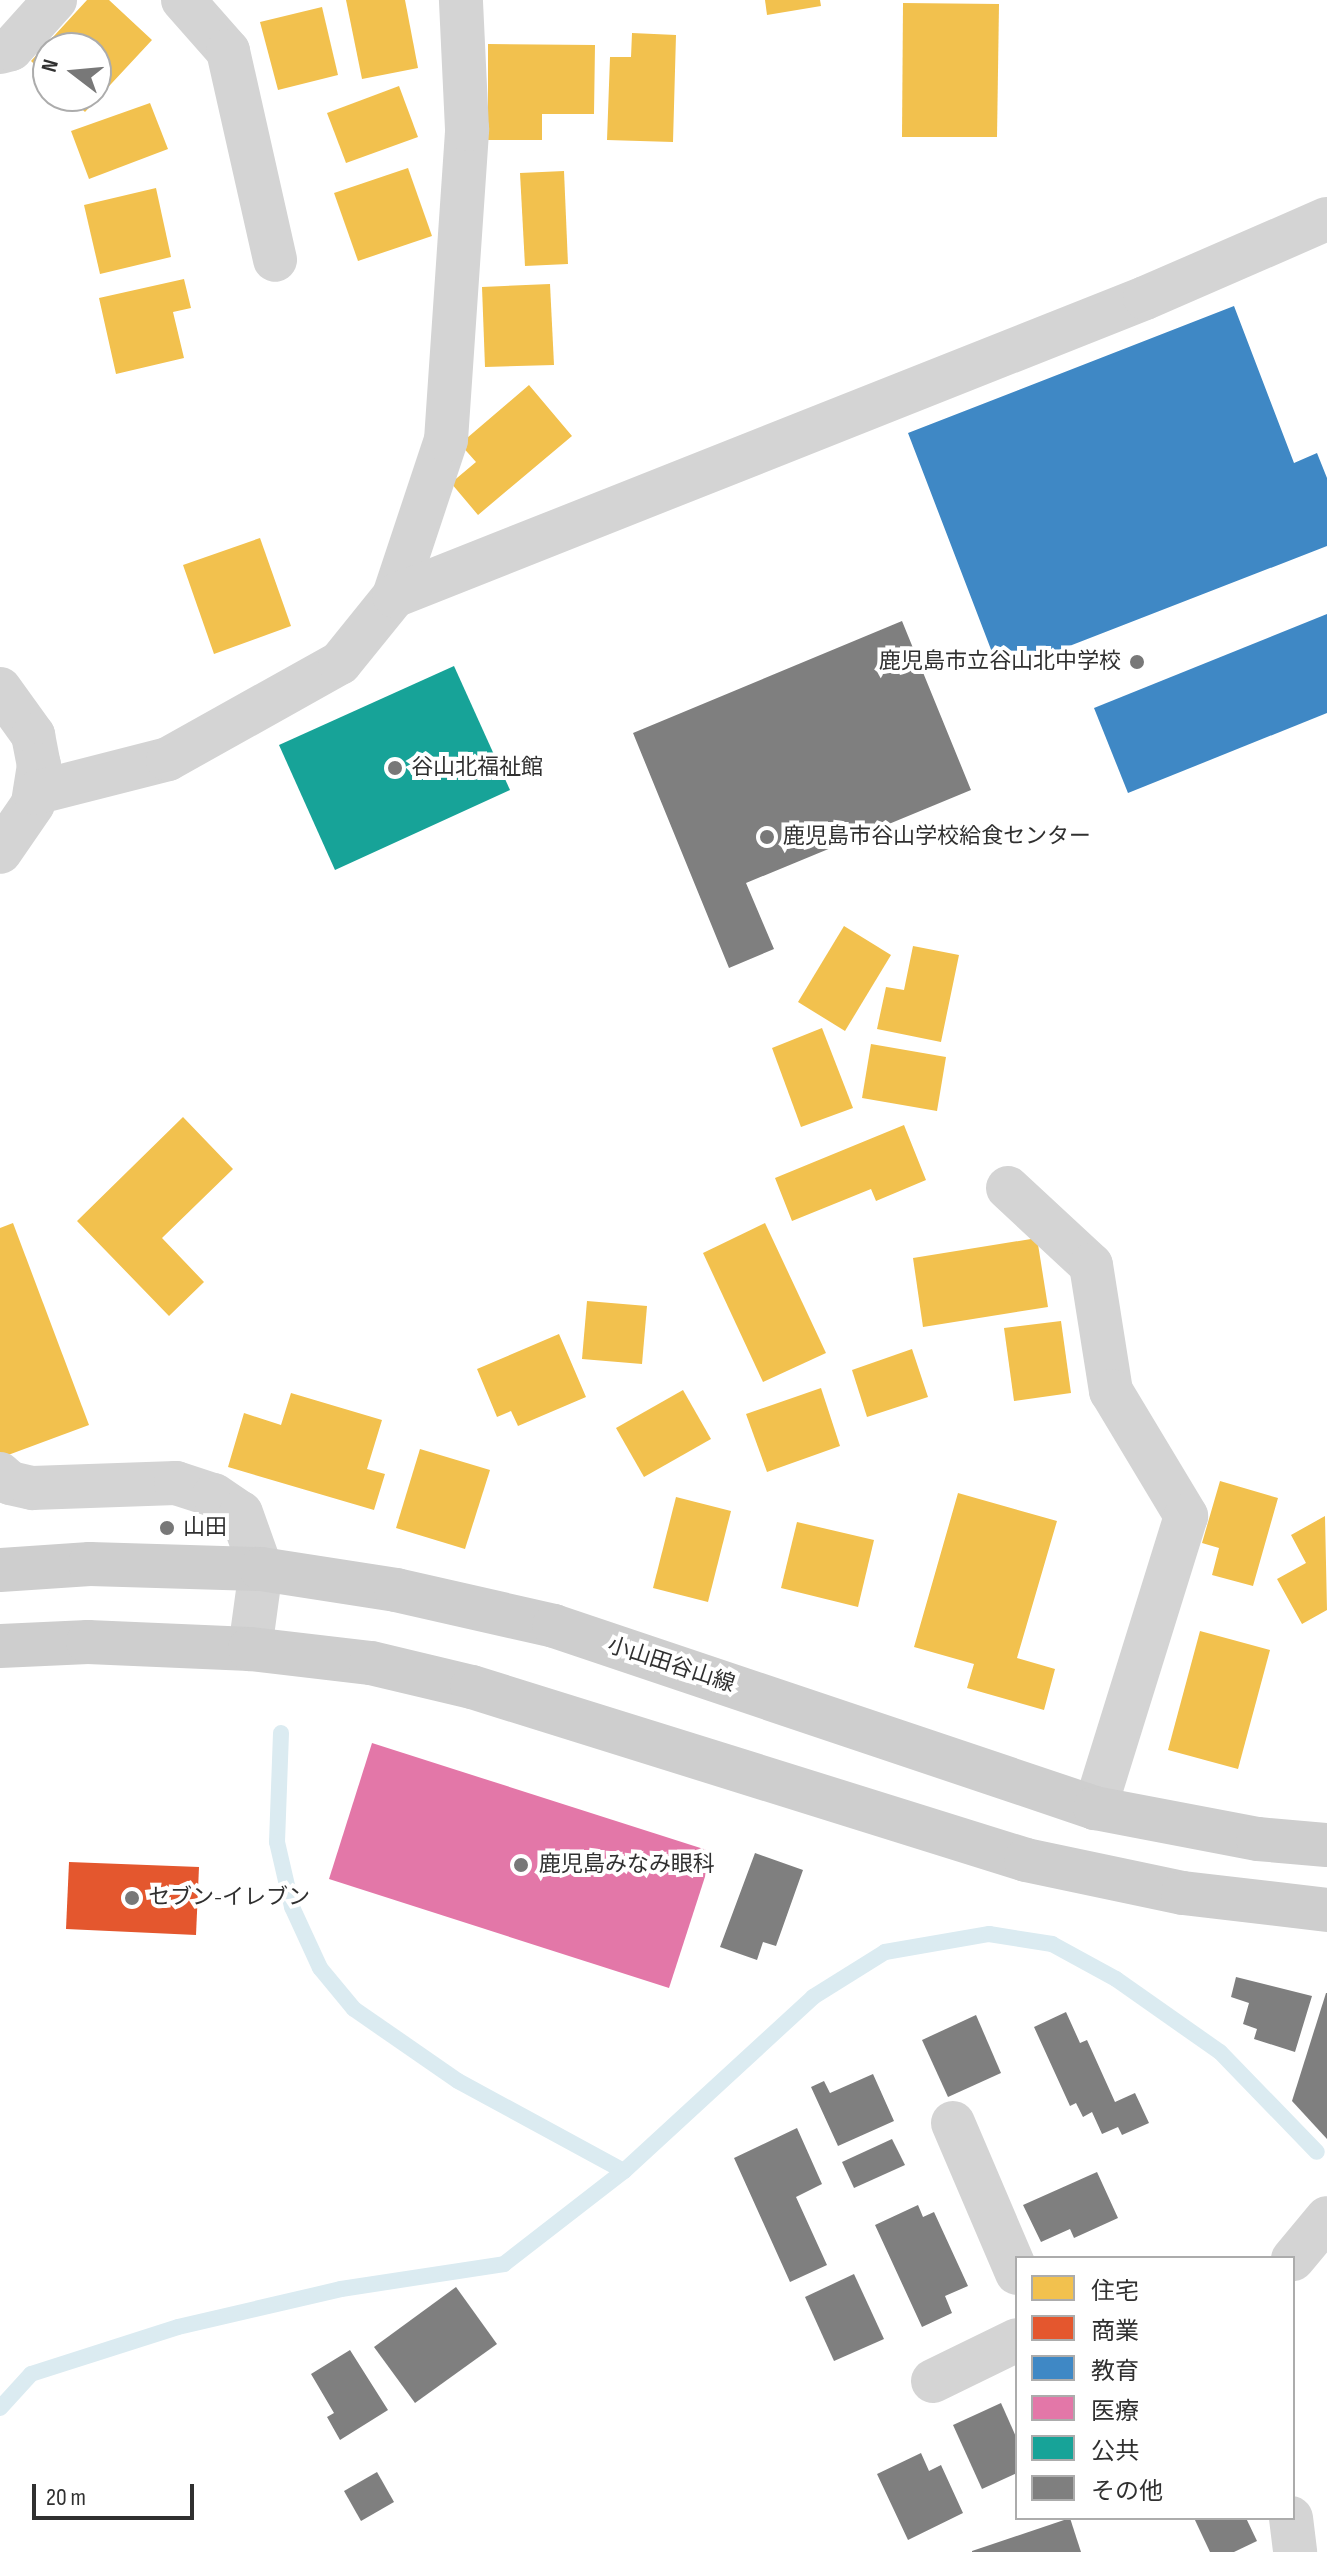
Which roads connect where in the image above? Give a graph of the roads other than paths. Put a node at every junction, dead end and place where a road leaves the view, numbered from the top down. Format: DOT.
graph roads {
  1 [pos="55,0"];
  2 [pos="183,0"];
  3 [pos="461,0"];
  4 [pos="0,52"];
  5 [pos="1327,219"];
  6 [pos="275,260"];
  7 [pos="394,596"];
  8 [pos="0,689"];
  9 [pos="35,793"];
  10 [pos="0,852"];
  11 [pos="1008,1188"];
  12 [pos="0,1474"];
  13 [pos="261,1569"];
  14 [pos="0,1570"];
  15 [pos="0,1646"];
  16 [pos="250,1649"];
  17 [pos="1095,1808"];
  18 [pos="1327,1845"];
  19 [pos="1327,1910"];
  20 [pos="953,2123"];
  21 [pos="1327,2218"];
  22 [pos="1295,2257"];
  23 [pos="1015,2268"];
  24 [pos="1015,2341"];
  25 [pos="933,2381"];
  26 [pos="1291,2520"];
  27 [pos="1295,2552"];
  1 -- 4 [label="street"];
  2 -- 6 [label="street"];
  3 -- 7 [label="street"];
  5 -- 7 [label="street"];
  7 -- 9 [label="street"];
  8 -- 9 [label="street"];
  9 -- 10 [label="street"];
  11 -- 17 [label="street"];
  12 -- 13 [label="street"];
  13 -- 14 [label="main road, 小山田谷山線"];
  13 -- 16 [label="street"];
  13 -- 17 [label="main road, 小山田谷山線"];
  15 -- 16 [label="main road"];
  16 -- 19 [label="main road"];
  17 -- 18 [label="main road, 小山田谷山線"];
  20 -- 23 [label="street"];
  21 -- 22 [label="street"];
  24 -- 25 [label="street"];
  26 -- 27 [label="street"];
}
